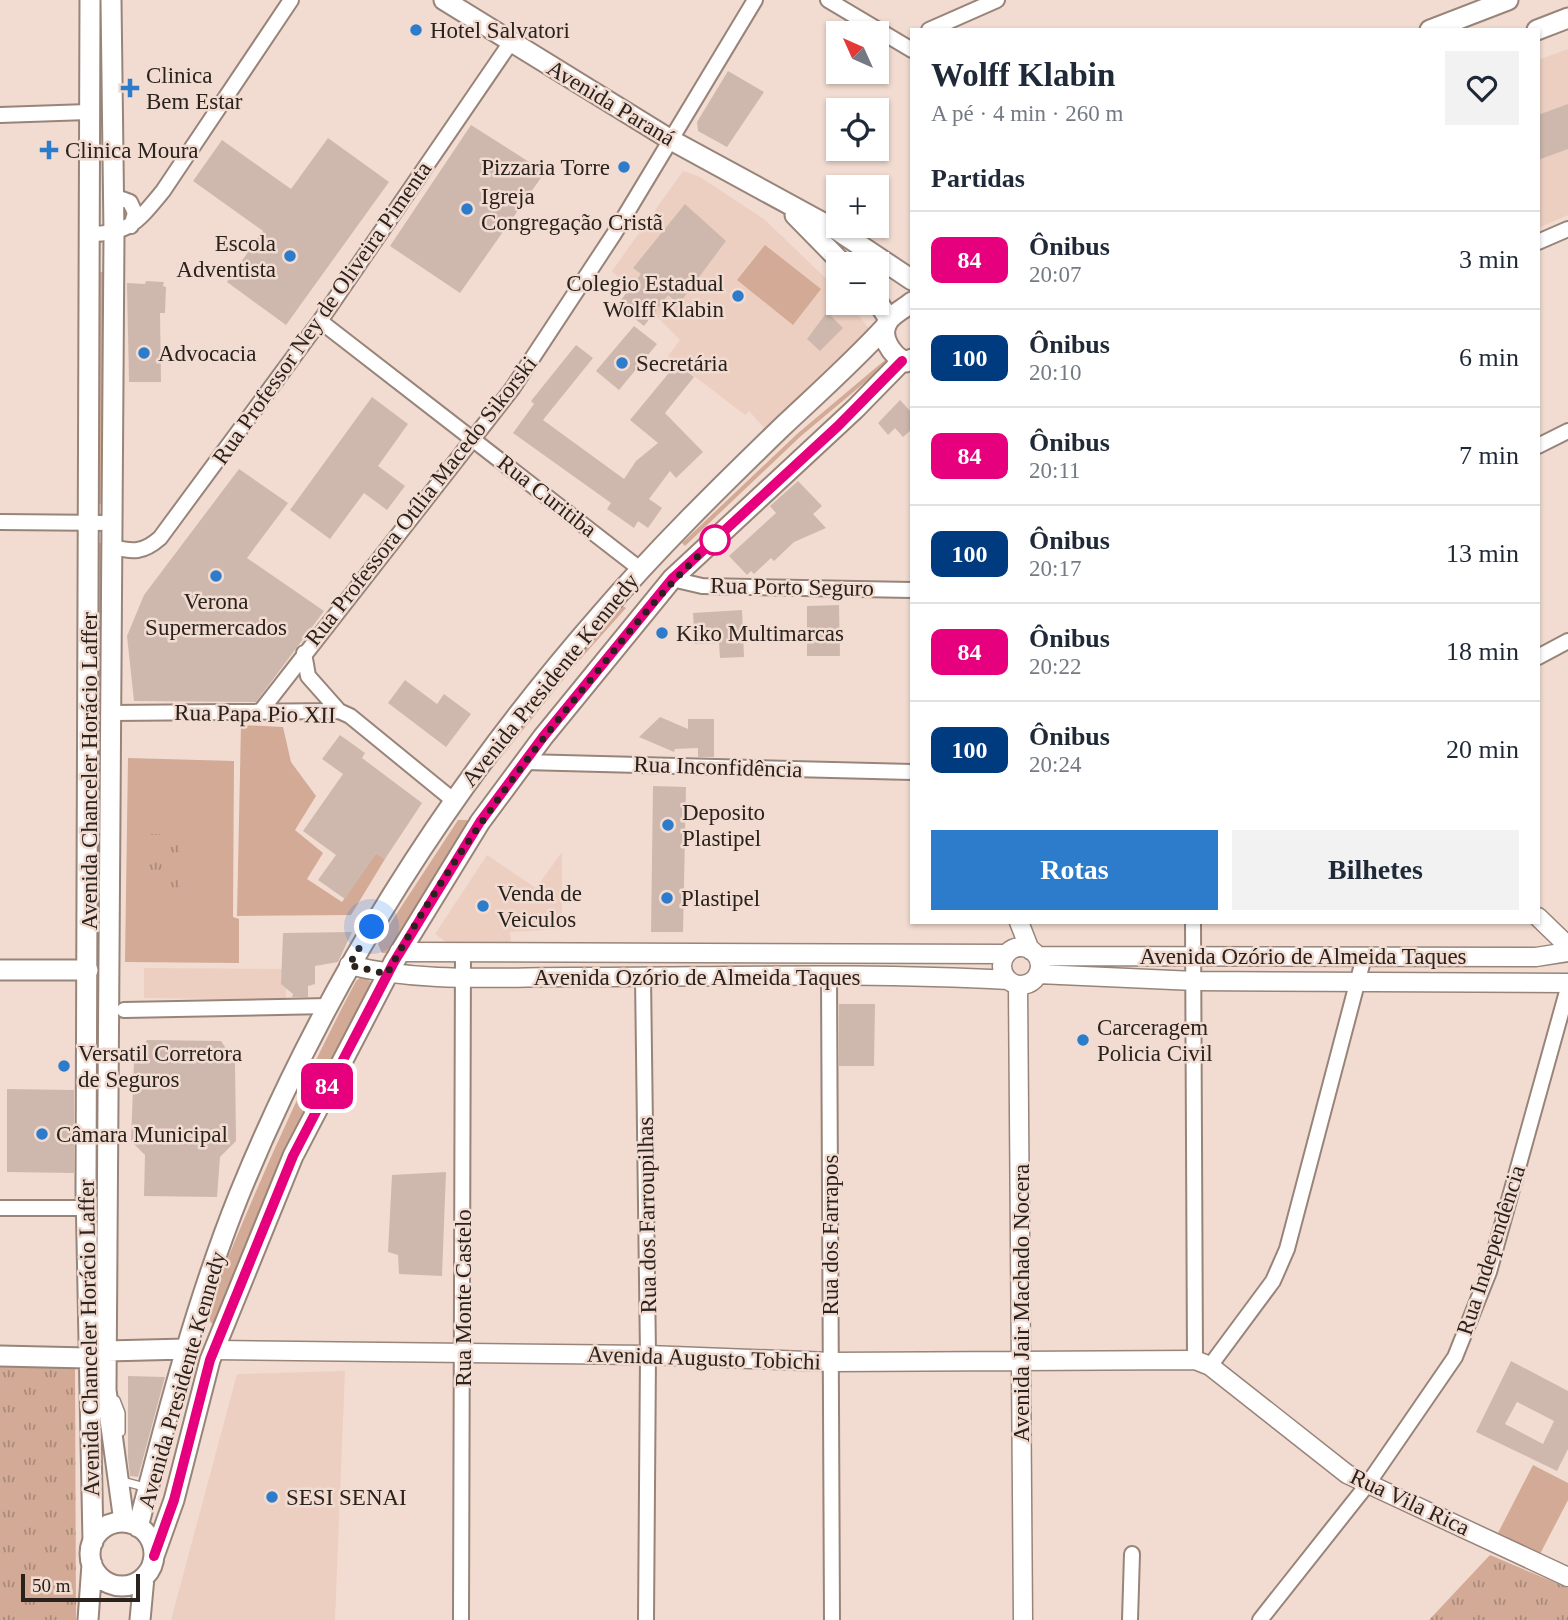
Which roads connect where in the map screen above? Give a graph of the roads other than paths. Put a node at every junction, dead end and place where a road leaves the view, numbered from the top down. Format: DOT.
graph roads {
  1 [pos="90,0"];
  2 [pos="111,0"];
  3 [pos="291,0"];
  4 [pos="444,0"];
  5 [pos="755,0"];
  6 [pos="828,0"];
  7 [pos="997,0"];
  8 [pos="1507,0"];
  9 [pos="1568,18"];
  10 [pos="934,28"];
  11 [pos="1435,28"];
  12 [pos="1540,29"];
  13 [pos="511,42"];
  14 [pos="908,43"];
  15 [pos="88,112"];
  16 [pos="0,115"];
  17 [pos="671,140"];
  18 [pos="88,201"];
  19 [pos="112,201"];
  20 [pos="782,202"];
  21 [pos="1568,229"];
  22 [pos="123,230"];
  23 [pos="89,234"];
  24 [pos="1540,241"];
  25 [pos="831,252"];
  26 [pos="910,278"];
  27 [pos="910,304"];
  28 [pos="884,315"];
  29 [pos="320,321"];
  30 [pos="887,322"];
  31 [pos="908,363"];
  32 [pos="1568,431"];
  33 [pos="472,438"];
  34 [pos="1540,445"];
  35 [pos="0,522"];
  36 [pos="91,523"];
  37 [pos="111,523"];
  38 [pos="112,547"];
  39 [pos="640,569"];
  40 [pos="672,579"];
  41 [pos="910,590"];
  42 [pos="1568,641"];
  43 [pos="304,653"];
  44 [pos="1540,656"];
  45 [pos="339,711"];
  46 [pos="260,712"];
  47 [pos="111,713"];
  48 [pos="524,762"];
  49 [pos="910,772"];
  50 [pos="453,800"];
  51 [pos="1540,919"];
  52 [pos="1018,924"];
  53 [pos="1193,924"];
  54 [pos="1568,946"];
  55 [pos="400,952"];
  56 [pos="463,952"];
  57 [pos="1021,952"];
  58 [pos="1568,952"];
  59 [pos="1193,957"];
  60 [pos="1364,957"];
  61 [pos="349,965"];
  62 [pos="0,970"];
  63 [pos="88,970"];
  64 [pos="111,972"];
  65 [pos="387,974"];
  66 [pos="1038,974"];
  67 [pos="463,976"];
  68 [pos="829,976"];
  69 [pos="643,977"];
  70 [pos="1195,981"];
  71 [pos="1357,982"];
  72 [pos="1013,983"];
  73 [pos="1568,986"];
  74 [pos="329,1006"];
  75 [pos="124,1010"];
  76 [pos="0,1208"];
  77 [pos="88,1208"];
  78 [pos="214,1350"];
  79 [pos="463,1352"];
  80 [pos="184,1354"];
  81 [pos="648,1355"];
  82 [pos="0,1356"];
  83 [pos="101,1357"];
  84 [pos="831,1362"];
  85 [pos="1022,1362"];
  86 [pos="1203,1363"];
  87 [pos="120,1481"];
  88 [pos="1367,1485"];
  89 [pos="148,1488"];
  90 [pos="131,1525"];
  91 [pos="93,1542"];
  92 [pos="1132,1554"];
  93 [pos="154,1556"];
  94 [pos="92,1564"];
  95 [pos="144,1577"];
  96 [pos="1568,1577"];
  97 [pos="88,1620"];
  98 [pos="140,1620"];
  99 [pos="461,1620"];
  100 [pos="646,1620"];
  101 [pos="832,1620"];
  102 [pos="1023,1620"];
  103 [pos="1130,1620"];
  104 [pos="1260,1620"];
  1 -- 15 [label="main road, Avenida Chanceler Horácio Laffer"];
  2 -- 19 [label="main road, Avenida Chanceler Horácio Laffer"];
  3 -- 22 [label="street"];
  4 -- 13 [label="main road, Avenida Paraná"];
  5 -- 17 [label="street, Rua Professora Otília Macedo Sikorski"];
  6 -- 14 [label="street"];
  7 -- 10 [label="street"];
  8 -- 11 [label="main road"];
  9 -- 12 [label="main road"];
  13 -- 17 [label="main road, Avenida Paraná"];
  13 -- 29 [label="street, Rua Professor Ney de Oliveira Pimenta"];
  15 -- 16 [label="street"];
  15 -- 18 [label="main road, Avenida Chanceler Horácio Laffer"];
  17 -- 20 [label="main road, Avenida Paraná"];
  17 -- 33 [label="street, Rua Professora Otília Macedo Sikorski"];
  18 -- 19 [label="main road"];
  18 -- 23 [label="main road, Avenida Chanceler Horácio Laffer"];
  19 -- 22 [label="main road, Avenida Chanceler Horácio Laffer"];
  20 -- 25 [label="main road, Avenida Paraná"];
  20 -- 26 [label="main road, Avenida Paraná"];
  21 -- 24 [label="street"];
  22 -- 23 [label="street"];
  22 -- 37 [label="main road, Avenida Chanceler Horácio Laffer"];
  23 -- 36 [label="main road, Avenida Chanceler Horácio Laffer"];
  27 -- 30 [label="main road, Avenida Presidente Kennedy"];
  28 -- 30 [label="main road"];
  29 -- 33 [label="street, Rua Curitiba"];
  29 -- 38 [label="street, Rua Professor Ney de Oliveira Pimenta"];
  30 -- 31 [label="main road"];
  30 -- 39 [label="main road, Avenida Presidente Kennedy"];
  31 -- 40 [label="main road, Avenida Presidente Kennedy"];
  32 -- 34 [label="street"];
  33 -- 39 [label="street, Rua Curitiba"];
  33 -- 43 [label="street, Rua Professora Otília Macedo Sikorski"];
  35 -- 36 [label="street"];
  36 -- 37 [label="street"];
  36 -- 63 [label="main road, Avenida Chanceler Horácio Laffer"];
  37 -- 38 [label="main road, Avenida Chanceler Horácio Laffer"];
  38 -- 47 [label="main road, Avenida Chanceler Horácio Laffer"];
  39 -- 50 [label="main road, Avenida Presidente Kennedy"];
  40 -- 41 [label="street, Rua Porto Seguro"];
  40 -- 48 [label="main road, Avenida Presidente Kennedy"];
  42 -- 44 [label="street"];
  43 -- 45 [label="street"];
  43 -- 46 [label="street, Rua Professora Otília Macedo Sikorski"];
  45 -- 46 [label="street, Rua Papa Pio XII"];
  45 -- 50 [label="street, Rua Papa Pio XII"];
  46 -- 47 [label="street, Rua Papa Pio XII"];
  47 -- 64 [label="main road, Avenida Chanceler Horácio Laffer"];
  48 -- 49 [label="street, Rua Inconfidência"];
  48 -- 55 [label="main road, Avenida Presidente Kennedy"];
  50 -- 61 [label="main road, Avenida Presidente Kennedy"];
  51 -- 54 [label="street"];
  52 -- 57 [label="street"];
  53 -- 59 [label="street"];
  55 -- 56 [label="street, Avenida Ozório de Almeida Taques"];
  55 -- 65 [label="main road, Avenida Presidente Kennedy"];
  56 -- 57 [label="street, Avenida Ozório de Almeida Taques"];
  56 -- 67 [label="street, Rua Monte Castelo"];
  57 -- 59 [label="street, Avenida Ozório de Almeida Taques"];
  57 -- 66 [label="street"];
  57 -- 72 [label="street, Avenida Jair Machado Nocera"];
  58 -- 60 [label="street, Avenida Ozório de Almeida Taques"];
  59 -- 60 [label="street, Avenida Ozório de Almeida Taques"];
  59 -- 70 [label="street"];
  60 -- 71 [label="street"];
  61 -- 65 [label="street, Avenida Ozório de Almeida Taques"];
  61 -- 74 [label="main road, Avenida Presidente Kennedy"];
  62 -- 63 [label="main road"];
  63 -- 64 [label="main road"];
  63 -- 77 [label="main road, Avenida Chanceler Horácio Laffer"];
  64 -- 83 [label="main road, Avenida Chanceler Horácio Laffer"];
  65 -- 67 [label="street, Avenida Ozório de Almeida Taques"];
  65 -- 78 [label="main road, Avenida Presidente Kennedy"];
  66 -- 70 [label="street, Avenida Ozório de Almeida Taques"];
  66 -- 72 [label="street"];
  67 -- 69 [label="street, Avenida Ozório de Almeida Taques"];
  67 -- 79 [label="street, Rua Monte Castelo"];
  68 -- 69 [label="street, Avenida Ozório de Almeida Taques"];
  68 -- 72 [label="street, Avenida Ozório de Almeida Taques"];
  68 -- 84 [label="street, Rua dos Farrapos"];
  69 -- 81 [label="street, Rua dos Farroupilhas"];
  70 -- 71 [label="street, Avenida Ozório de Almeida Taques"];
  70 -- 86 [label="street"];
  71 -- 73 [label="street, Avenida Ozório de Almeida Taques"];
  71 -- 86 [label="street"];
  72 -- 85 [label="street, Avenida Jair Machado Nocera"];
  73 -- 88 [label="street, Rua Independência"];
  74 -- 75 [label="street"];
  74 -- 80 [label="main road, Avenida Presidente Kennedy"];
  76 -- 77 [label="street"];
  77 -- 83 [label="main road, Avenida Chanceler Horácio Laffer"];
  78 -- 79 [label="street, Avenida Augusto Tobichi"];
  78 -- 93 [label="main road, Avenida Presidente Kennedy"];
  79 -- 81 [label="street, Avenida Augusto Tobichi"];
  79 -- 99 [label="street, Rua Monte Castelo"];
  80 -- 83 [label="main road"];
  80 -- 89 [label="main road, Avenida Presidente Kennedy"];
  81 -- 84 [label="street, Avenida Augusto Tobichi"];
  81 -- 100 [label="street, Rua dos Farroupilhas"];
  82 -- 83 [label="main road"];
  83 -- 87 [label="main road, Avenida Chanceler Horácio Laffer"];
  83 -- 91 [label="main road, Avenida Chanceler Horácio Laffer"];
  84 -- 85 [label="street, Avenida Augusto Tobichi"];
  84 -- 101 [label="street, Rua dos Farrapos"];
  85 -- 86 [label="street, Avenida Augusto Tobichi"];
  85 -- 102 [label="street, Avenida Jair Machado Nocera"];
  86 -- 88 [label="street, Rua Vila Rica"];
  87 -- 89 [label="lane"];
  87 -- 90 [label="main road, Avenida Chanceler Horácio Laffer"];
  88 -- 96 [label="street, Rua Vila Rica"];
  88 -- 104 [label="street, Rua Independência"];
  89 -- 90 [label="main road, Avenida Presidente Kennedy"];
  90 -- 91 [label="main road"];
  90 -- 93 [label="main road"];
  91 -- 94 [label="main road"];
  92 -- 103 [label="street"];
  93 -- 95 [label="main road"];
  94 -- 95 [label="main road"];
  94 -- 97 [label="main road"];
  95 -- 98 [label="main road"];
}
